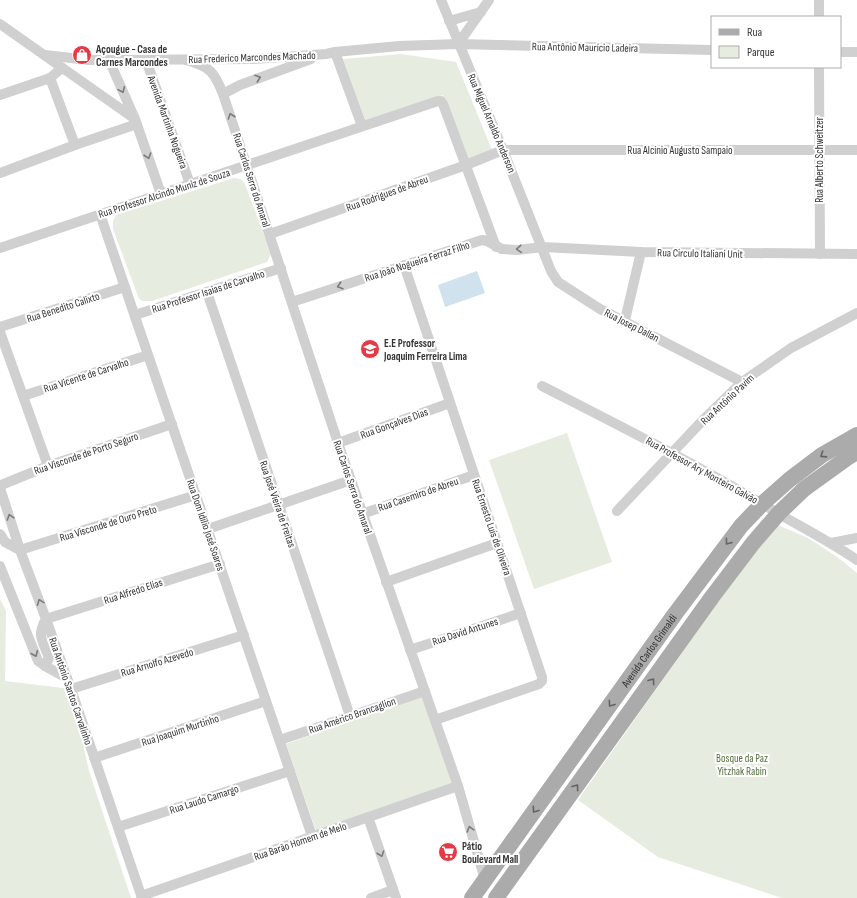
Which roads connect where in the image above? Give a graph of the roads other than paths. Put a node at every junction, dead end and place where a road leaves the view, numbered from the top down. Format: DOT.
graph roads {
  1 [pos="441,0"];
  2 [pos="490,0"];
  3 [pos="819,0"];
  4 [pos="481,12"];
  5 [pos="819,16"];
  6 [pos="449,21"];
  7 [pos="0,24"];
  8 [pos="458,44"];
  9 [pos="711,50"];
  10 [pos="841,52"];
  11 [pos="857,52"];
  12 [pos="331,53"];
  13 [pos="45,55"];
  14 [pos="109,60"];
  15 [pos="146,60"];
  16 [pos="186,60"];
  17 [pos="62,68"];
  18 [pos="819,68"];
  19 [pos="50,78"];
  20 [pos="223,94"];
  21 [pos="0,95"];
  22 [pos="136,122"];
  23 [pos="362,126"];
  24 [pos="75,145"];
  25 [pos="503,150"];
  26 [pos="819,150"];
  27 [pos="857,150"];
  28 [pos="247,165"];
  29 [pos="466,165"];
  30 [pos="0,173"];
  31 [pos="190,184"];
  32 [pos="161,194"];
  33 [pos="100,214"];
  34 [pos="270,234"];
  35 [pos="496,246"];
  36 [pos="542,247"];
  37 [pos="0,248"];
  38 [pos="641,252"];
  39 [pos="820,254"];
  40 [pos="857,254"];
  41 [pos="404,265"];
  42 [pos="281,268"];
  43 [pos="125,287"];
  44 [pos="207,292"];
  45 [pos="292,302"];
  46 [pos="857,313"];
  47 [pos="135,315"];
  48 [pos="625,320"];
  49 [pos="0,327"];
  50 [pos="0,332"];
  51 [pos="148,355"];
  52 [pos="742,382"];
  53 [pos="542,386"];
  54 [pos="23,396"];
  55 [pos="450,403"];
  56 [pos="172,424"];
  57 [pos="857,435"];
  58 [pos="338,443"];
  59 [pos="672,452"];
  60 [pos="857,452"];
  61 [pos="48,466"];
  62 [pos="474,475"];
  63 [pos="351,480"];
  64 [pos="1,485"];
  65 [pos="196,495"];
  66 [pos="763,503"];
  67 [pos="279,505"];
  68 [pos="617,511"];
  69 [pos="779,513"];
  70 [pos="362,514"];
  71 [pos="208,529"];
  72 [pos="0,534"];
  73 [pos="857,538"];
  74 [pos="497,543"];
  75 [pos="831,543"];
  76 [pos="20,550"];
  77 [pos="857,560"];
  78 [pos="220,564"];
  79 [pos="0,566"];
  80 [pos="386,582"];
  81 [pos="521,613"];
  82 [pos="46,619"];
  83 [pos="244,634"];
  84 [pos="410,650"];
  85 [pos="45,666"];
  86 [pos="67,678"];
  87 [pos="71,689"];
  88 [pos="425,691"];
  89 [pos="266,701"];
  90 [pos="350,716"];
  91 [pos="435,720"];
  92 [pos="280,740"];
  93 [pos="94,758"];
  94 [pos="290,771"];
  95 [pos="458,786"];
  96 [pos="368,817"];
  97 [pos="118,827"];
  98 [pos="312,836"];
  99 [pos="485,880"];
  100 [pos="395,894"];
  101 [pos="142,897"];
  102 [pos="370,898"];
  103 [pos="472,898"];
  104 [pos="484,898"];
  105 [pos="496,898"];
  1 -- 6 [label="street, Rua Miguel Arnaldo Anderson"];
  2 -- 4 [label="street"];
  3 -- 5 [label="street"];
  4 -- 6 [label="street"];
  4 -- 8 [label="street"];
  6 -- 8 [label="street, Rua Miguel Arnaldo Anderson"];
  7 -- 13 [label="street, Rua Frederico Marcondes Machado"];
  8 -- 9 [label="street, Rua Antônio Maurício Ladeira"];
  8 -- 12 [label="street, Rua Frederico Marcondes Machado"];
  8 -- 25 [label="street, Rua Miguel Arnaldo Anderson"];
  10 -- 11 [label="street"];
  12 -- 16 [label="street, Rua Frederico Marcondes Machado"];
  20 -- 12 [label="street, one-way"];
  12 -- 23 [label="street"];
  13 -- 14 [label="street, Rua Frederico Marcondes Machado"];
  13 -- 17 [label="street, Rua Frederico Marcondes Machado"];
  14 -- 15 [label="street, Rua Frederico Marcondes Machado"];
  14 -- 22 [label="street, one-way"];
  15 -- 16 [label="street, Rua Frederico Marcondes Machado"];
  15 -- 31 [label="street, Avenida Martinha Nogueira"];
  16 -- 20 [label="street, Rua Carlos Serra do Amaral"];
  17 -- 19 [label="street"];
  17 -- 22 [label="street, Rua Frederico Marcondes Machado"];
  18 -- 26 [label="street, Rua Alberto Schweitzer"];
  19 -- 21 [label="street"];
  19 -- 24 [label="street"];
  28 -- 20 [label="street, Rua Carlos Serra do Amaral, one-way"];
  22 -- 24 [label="street"];
  22 -- 32 [label="street, one-way"];
  23 -- 28 [label="street, Rua Professor Alcindo Muniz de Souza"];
  23 -- 29 [label="street, Rua Professor Alcindo Muniz de Souza"];
  24 -- 30 [label="street"];
  25 -- 26 [label="street, Rua Alcínio Augusto Sampaio"];
  25 -- 29 [label="street, Rua Rodrigues de Abreu"];
  25 -- 36 [label="street, Rua Miguel Arnaldo Anderson"];
  26 -- 27 [label="street, Rua Alcínio Augusto Sampaio"];
  26 -- 39 [label="street, Rua Alberto Schweitzer"];
  28 -- 31 [label="street, Rua Professor Alcindo Muniz de Souza"];
  28 -- 34 [label="street, Rua Carlos Serra do Amaral"];
  29 -- 34 [label="street, Rua Rodrigues de Abreu"];
  29 -- 35 [label="street"];
  31 -- 32 [label="street, Rua Professor Alcindo Muniz de Souza"];
  32 -- 33 [label="street, Rua Professor Alcindo Muniz de Souza"];
  33 -- 37 [label="street, Rua Professor Alcindo Muniz de Souza"];
  33 -- 43 [label="street, Rua Dom Idílio José Soares"];
  34 -- 42 [label="street, Rua Carlos Serra do Amaral"];
  36 -- 35 [label="street, Rua João Nogueira Ferraz Filho, one-way"];
  35 -- 41 [label="street, Rua João Nogueira Ferraz Filho"];
  36 -- 38 [label="street, Rua Circulo Italiani Unit"];
  36 -- 48 [label="street, Rua Josep Dallan"];
  38 -- 39 [label="street, Rua Circulo Italiani Unit"];
  38 -- 48 [label="street"];
  39 -- 40 [label="street, Rua Circulo Italiani Unit"];
  41 -- 45 [label="street, Rua João Nogueira Ferraz Filho, one-way"];
  41 -- 55 [label="street, Rua Ernesto Luís de Oliveira"];
  42 -- 44 [label="street, Rua Professor Isaias de Carvalho"];
  42 -- 45 [label="street, Rua Carlos Serra do Amaral"];
  43 -- 47 [label="street, Rua Dom Idílio José Soares"];
  43 -- 49 [label="street, Rua Benedito Calixto"];
  44 -- 47 [label="street, Rua Professor Isaias de Carvalho"];
  44 -- 67 [label="street, Rua José Vieira de Freitas"];
  45 -- 58 [label="street, Rua Carlos Serra do Amaral"];
  46 -- 52 [label="street, Rua Antônio Pavim"];
  47 -- 51 [label="street, Rua Dom Idílio José Soares"];
  48 -- 52 [label="street, Rua Josep Dallan"];
  50 -- 54 [label="street"];
  51 -- 54 [label="street, Rua Vicente de Carvalho"];
  51 -- 56 [label="street, Rua Dom Idílio José Soares"];
  52 -- 59 [label="street, Rua Antônio Pavim"];
  53 -- 59 [label="street, Rua Professor Ary Monteiro Galvão"];
  54 -- 61 [label="street"];
  55 -- 58 [label="street, Rua Gonçalves Dias"];
  55 -- 62 [label="street, Rua Ernesto Luís de Oliveira"];
  56 -- 61 [label="street, Rua Visconde de Porto Seguro"];
  56 -- 65 [label="street, Rua Dom Idílio José Soares"];
  57 -- 66 [label="main road, Avenida Carlos Grimaldi, one-way"];
  58 -- 63 [label="street, Rua Carlos Serra do Amaral"];
  59 -- 66 [label="street, Rua Professor Ary Monteiro Galvão"];
  59 -- 68 [label="street, Rua Antônio Pavim"];
  60 -- 69 [label="main road, Avenida Carlos Grimaldi"];
  61 -- 64 [label="street, Rua Visconde de Porto Seguro"];
  62 -- 70 [label="street, Rua Casemiro de Abreu"];
  62 -- 74 [label="street, Rua Ernesto Luís de Oliveira"];
  63 -- 67 [label="street"];
  63 -- 70 [label="street, Rua Carlos Serra do Amaral"];
  76 -- 64 [label="street, Rua Antônio Santos Carvalinho, one-way"];
  65 -- 71 [label="street, Rua Dom Idílio José Soares"];
  65 -- 76 [label="street, Rua Visconde de Ouro Preto"];
  66 -- 69 [label="street, Rua Professor Ary Monteiro Galvão"];
  66 -- 99 [label="main road, Avenida Carlos Grimaldi, one-way"];
  67 -- 71 [label="street"];
  67 -- 90 [label="street, Rua José Vieira de Freitas"];
  69 -- 75 [label="street, Rua Professor Ary Monteiro Galvão"];
  105 -- 69 [label="main road, Avenida Carlos Grimaldi, one-way"];
  70 -- 80 [label="street, Rua Carlos Serra do Amaral"];
  71 -- 78 [label="street, Rua Dom Idílio José Soares"];
  72 -- 76 [label="street"];
  73 -- 75 [label="street"];
  74 -- 80 [label="street"];
  74 -- 81 [label="street, Rua Ernesto Luís de Oliveira"];
  75 -- 77 [label="street, Rua Professor Ary Monteiro Galvão"];
  82 -- 76 [label="street, Rua Antônio Santos Carvalinho, one-way"];
  78 -- 82 [label="street, Rua Alfredo Elías"];
  78 -- 83 [label="street, Rua Dom Idílio José Soares"];
  79 -- 85 [label="street, one-way"];
  80 -- 84 [label="street, Rua Carlos Serra do Amaral"];
  81 -- 84 [label="street, Rua David Antunes"];
  81 -- 91 [label="street, Rua Ernesto Luís de Oliveira"];
  82 -- 85 [label="street"];
  82 -- 86 [label="street, Rua Antônio Santos Carvalinho"];
  83 -- 87 [label="street, Rua Arnolfo Azevedo"];
  83 -- 89 [label="street, Rua Dom Idílio José Soares"];
  84 -- 88 [label="street, Rua Carlos Serra do Amaral"];
  85 -- 86 [label="street"];
  86 -- 87 [label="street, Rua Antônio Santos Carvalinho"];
  87 -- 93 [label="street, Rua Antônio Santos Carvalinho"];
  88 -- 90 [label="street, Rua Américo Brancaglion"];
  88 -- 91 [label="street, Rua Carlos Serra do Amaral"];
  89 -- 92 [label="street, Rua Dom Idílio José Soares"];
  89 -- 93 [label="street, Rua Joaquim Murtinho"];
  90 -- 92 [label="street, Rua Américo Brancaglion"];
  91 -- 95 [label="street, Rua Carlos Serra do Amaral"];
  92 -- 94 [label="street, Rua Dom Idílio José Soares"];
  93 -- 97 [label="street, Rua Antônio Santos Carvalinho"];
  94 -- 97 [label="street, Rua Laudo Camargo"];
  94 -- 98 [label="street, Rua Dom Idílio José Soares"];
  95 -- 96 [label="street, Rua Barão Homem de Melo"];
  99 -- 95 [label="street, Rua Carlos Serra do Amaral, one-way"];
  96 -- 98 [label="street, Rua Barão Homem de Melo"];
  96 -- 100 [label="street, one-way"];
  97 -- 101 [label="street, Rua Antônio Santos Carvalinho"];
  98 -- 101 [label="street, Rua Barão Homem de Melo"];
  99 -- 103 [label="main road, Avenida Carlos Grimaldi"];
  99 -- 104 [label="main road"];
  100 -- 102 [label="street"];
}
